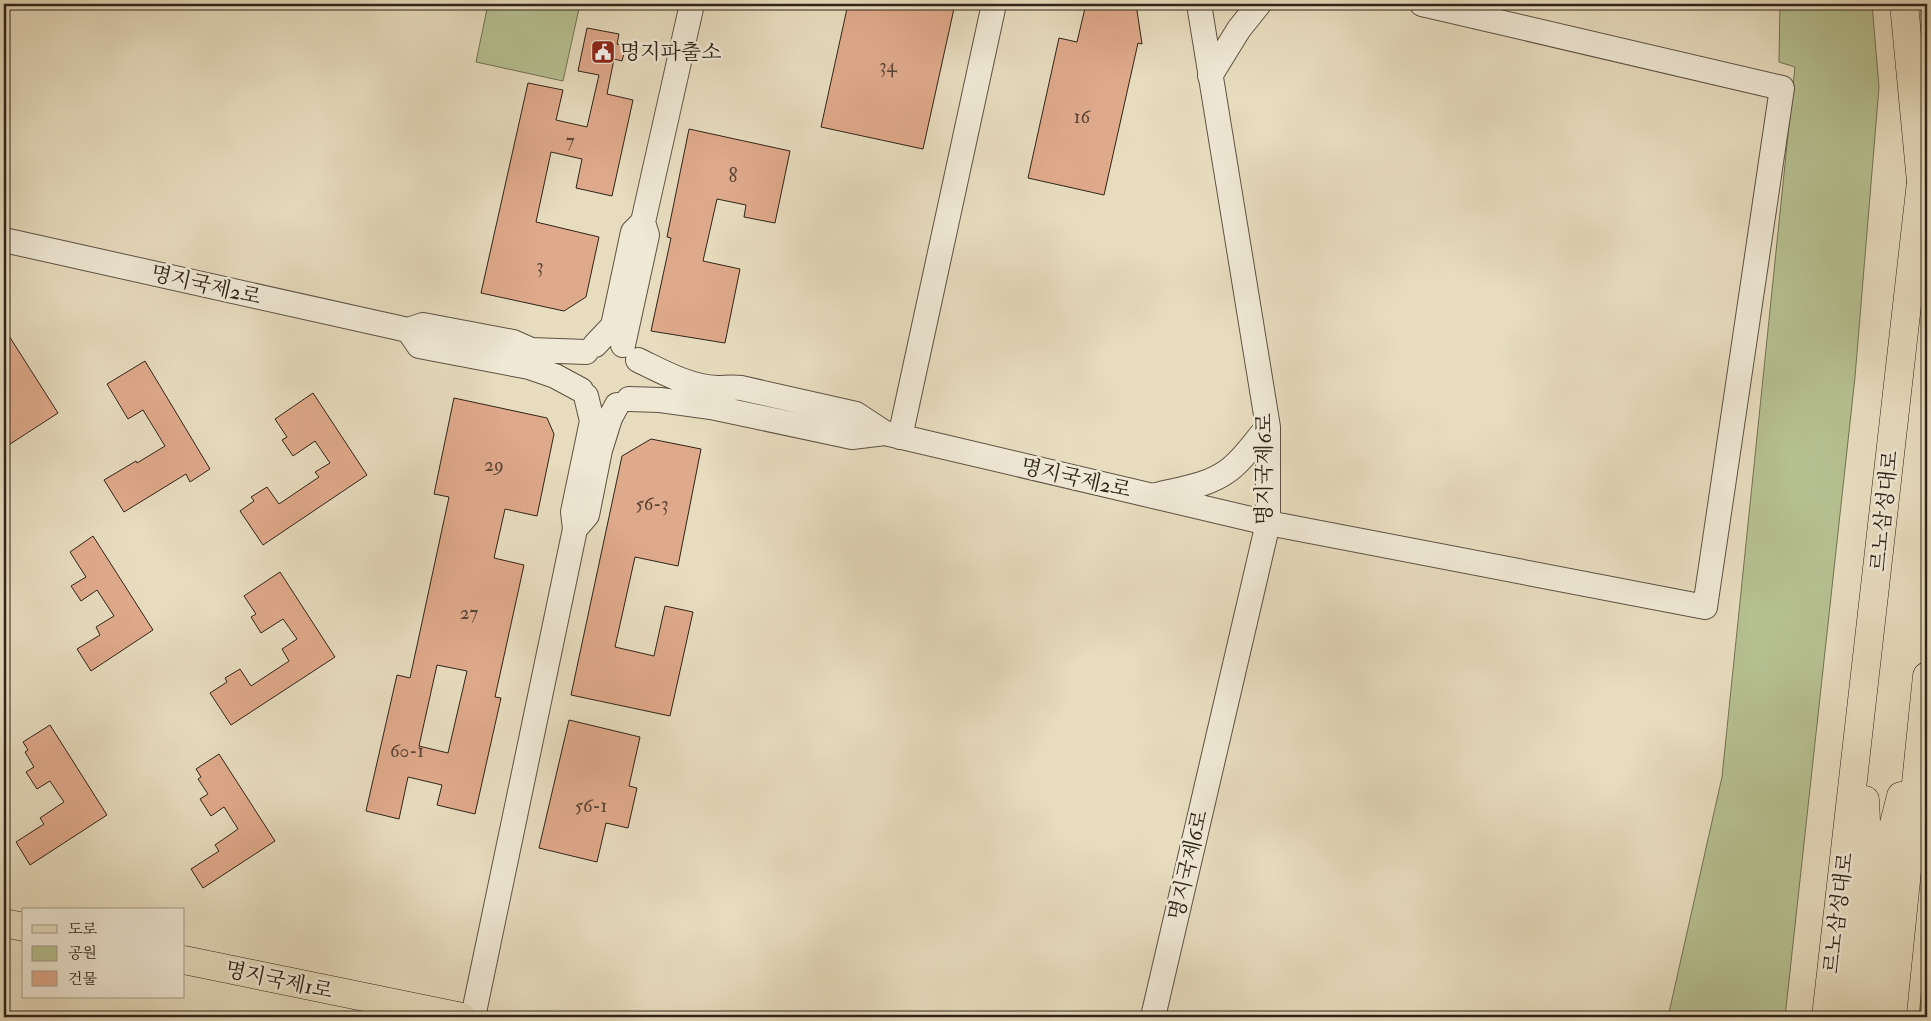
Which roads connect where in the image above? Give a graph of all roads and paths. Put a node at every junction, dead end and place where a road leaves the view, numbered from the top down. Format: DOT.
graph roads {
  1 [pos="692,4"];
  2 [pos="994,4"];
  3 [pos="1199,4"];
  4 [pos="1259,4"];
  5 [pos="1422,4"];
  6 [pos="1904,4"];
  7 [pos="1210,76"];
  8 [pos="1927,144"];
  9 [pos="1920,182"];
  10 [pos="642,222"];
  11 [pos="4,240"];
  12 [pos="408,330"];
  13 [pos="590,348"];
  14 [pos="631,353"];
  15 [pos="584,393"];
  16 [pos="623,402"];
  17 [pos="1268,427"];
  18 [pos="893,435"];
  19 [pos="1151,496"];
  20 [pos="1268,523"];
  21 [pos="575,530"];
  22 [pos="1927,676"];
  23 [pos="1925,703"];
  24 [pos="1862,706"];
  25 [pos="4,923"];
  26 [pos="22,927"];
  27 [pos="185,960"];
  28 [pos="462,1017"];
  29 [pos="472,1017"];
  30 [pos="1153,1017"];
  31 [pos="1826,1017"];
  32 [pos="1851,1017"];
  33 [pos="1873,1017"];
  34 [pos="1892,1017"];
  1 -- 10 [label="street"];
  2 -- 18 [label="street"];
  3 -- 7 [label="street, 명지국제6로"];
  4 -- 7 [label="street"];
  5 -- 20 [label="street, 명지국제2로"];
  6 -- 9 [label="main road, 르노삼성대로"];
  7 -- 17 [label="street, 명지국제6로"];
  8 -- 9 [label="main road"];
  9 -- 24 [label="main road, 르노삼성대로"];
  10 -- 13 [label="street"];
  10 -- 14 [label="street"];
  11 -- 12 [label="street, 명지국제2로"];
  12 -- 13 [label="street, 명지국제2로"];
  12 -- 15 [label="street"];
  13 -- 14 [label="street"];
  13 -- 15 [label="street"];
  14 -- 16 [label="street"];
  14 -- 18 [label="street, 명지국제2로"];
  15 -- 16 [label="street"];
  15 -- 21 [label="street"];
  16 -- 18 [label="street, 명지국제2로"];
  16 -- 21 [label="street"];
  17 -- 19 [label="street"];
  17 -- 20 [label="street, 명지국제6로"];
  18 -- 19 [label="street, 명지국제2로"];
  19 -- 20 [label="street, 명지국제2로"];
  20 -- 30 [label="street, 명지국제6로"];
  21 -- 29 [label="street"];
  22 -- 23 [label="main road, 르노삼성대로"];
  23 -- 33 [label="main road, 르노삼성대로"];
  23 -- 34 [label="main road, 르노삼성대로"];
  24 -- 31 [label="main road, 르노삼성대로"];
  24 -- 32 [label="main road"];
  25 -- 26 [label="main road"];
  27 -- 28 [label="main road, 명지국제1로"];
}
